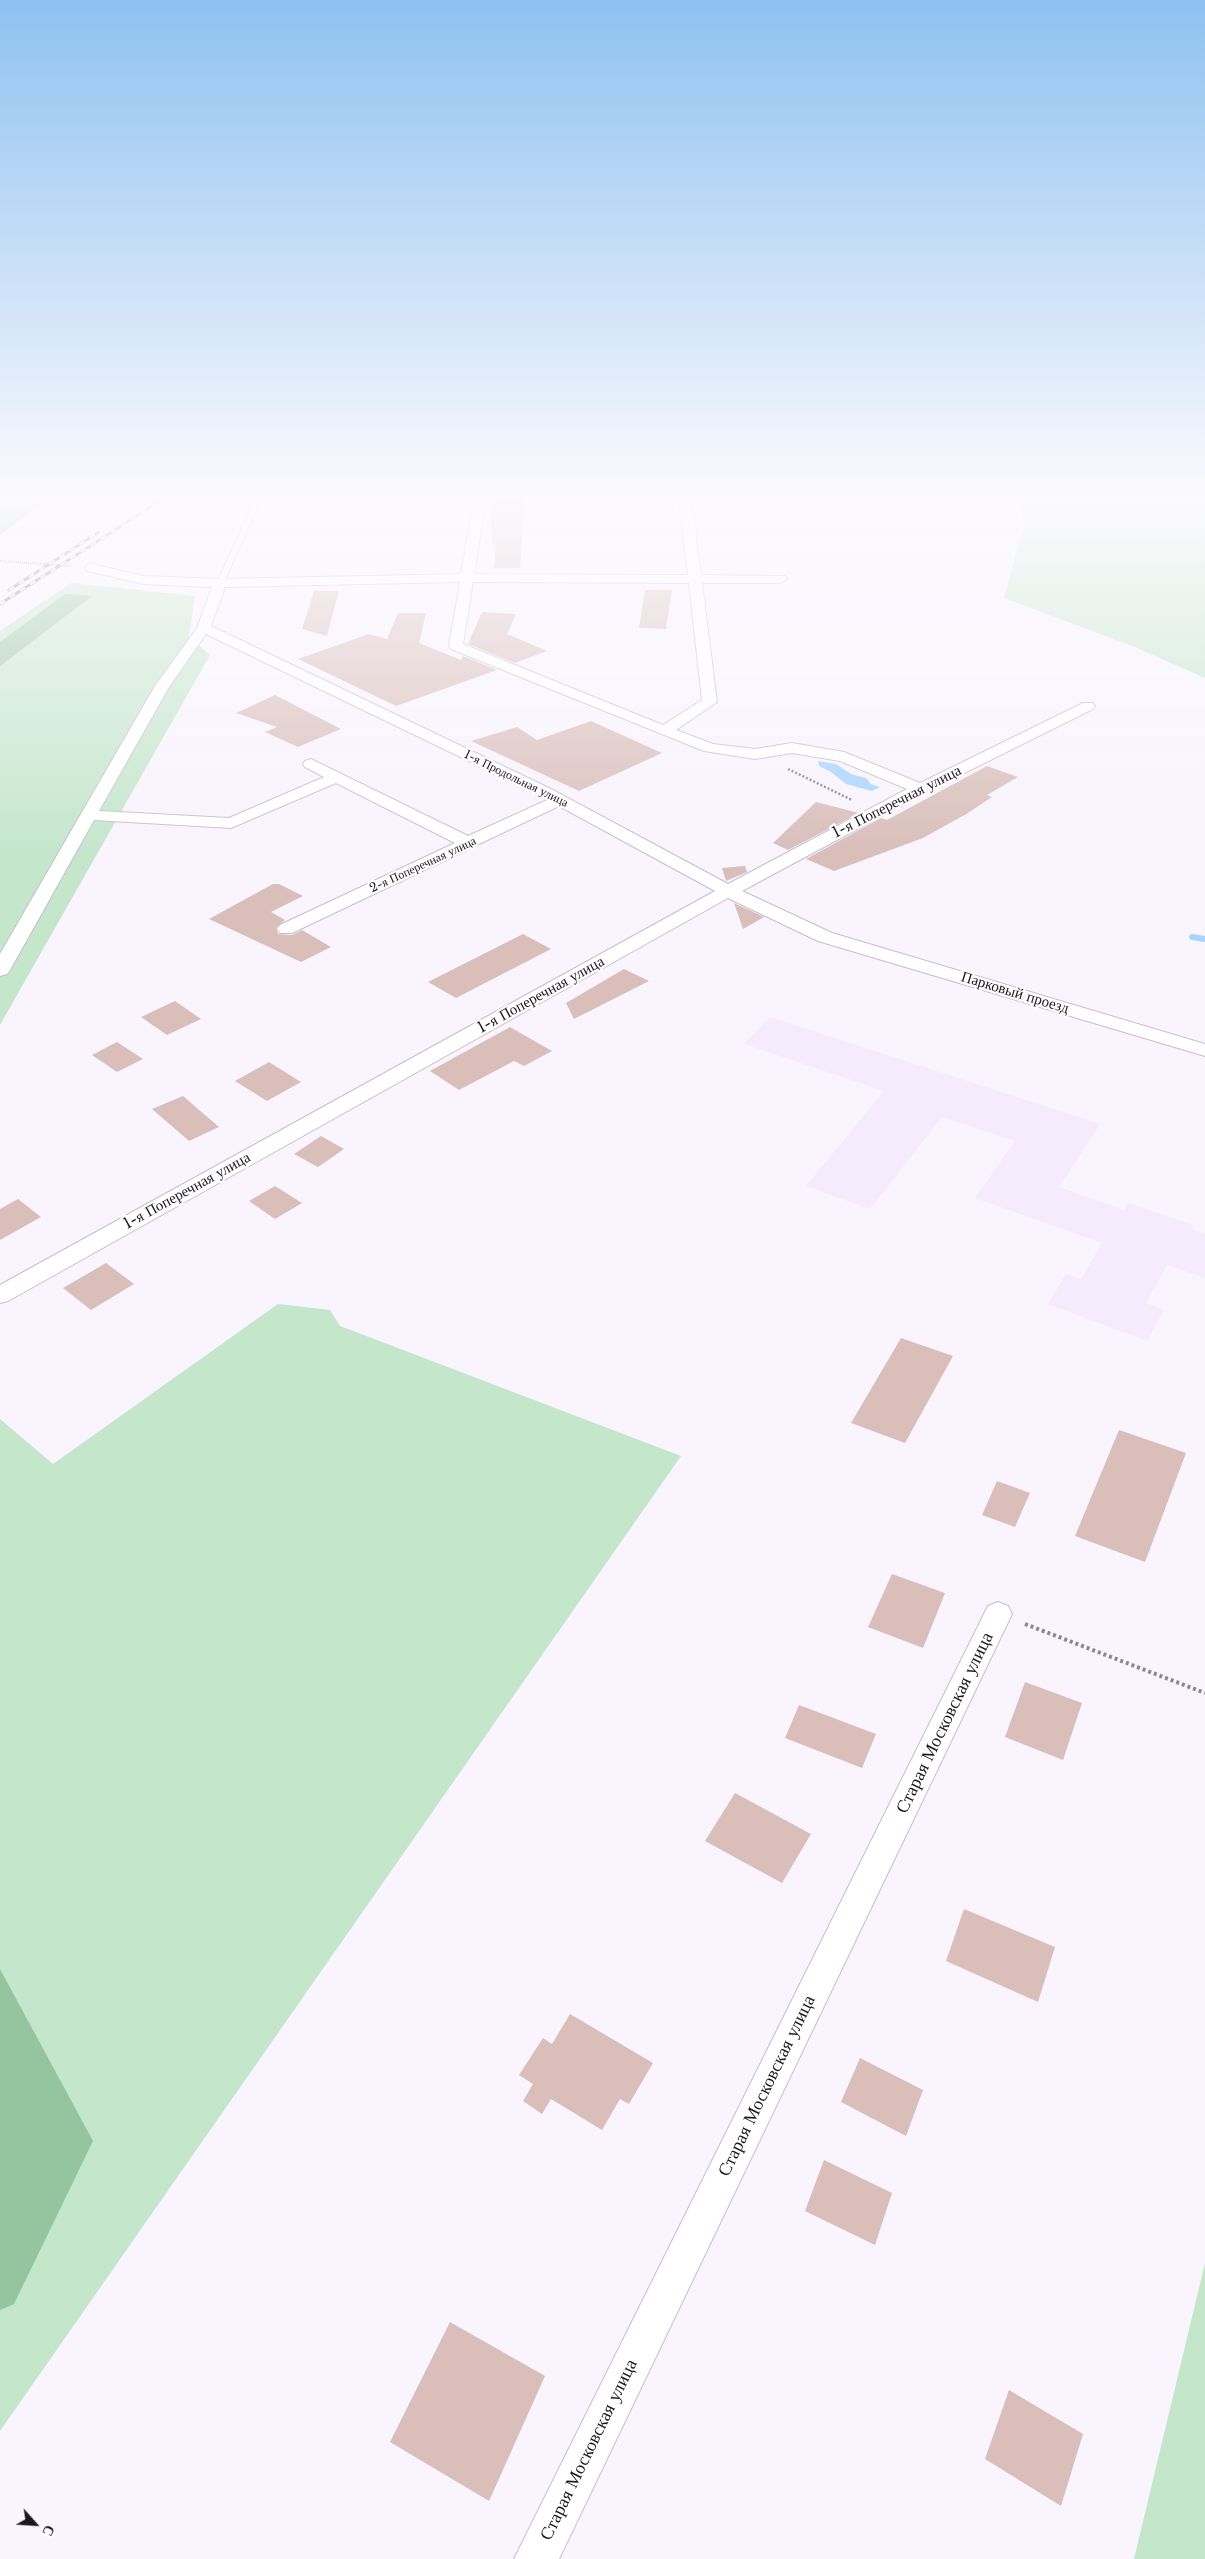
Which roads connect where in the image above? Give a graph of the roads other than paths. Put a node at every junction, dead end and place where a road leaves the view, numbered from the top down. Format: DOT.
graph roads {
  1 [pos="207,618"];
  2 [pos="461,618"];
  3 [pos="700,618"];
  4 [pos="204,628"];
  5 [pos="1088,706"];
  6 [pos="666,730"];
  7 [pos="311,764"];
  8 [pos="337,777"];
  9 [pos="920,789"];
  10 [pos="559,800"];
  11 [pos="88,815"];
  12 [pos="468,843"];
  13 [pos="728,891"];
  14 [pos="286,929"];
  15 [pos="825,937"];
  16 [pos="0,970"];
  17 [pos="1205,1050"];
  18 [pos="0,1295"];
  19 [pos="998,1614"];
  20 [pos="536,2559"];
  1 -- 4 [label="street"];
  2 -- 6 [label="street"];
  3 -- 6 [label="street"];
  4 -- 10 [label="street, 1-я Продольная улица"];
  4 -- 11 [label="street"];
  5 -- 9 [label="street, 1-я Поперечная улица"];
  6 -- 9 [label="street"];
  7 -- 8 [label="street"];
  8 -- 11 [label="street"];
  8 -- 12 [label="street"];
  9 -- 13 [label="street, 1-я Поперечная улица"];
  10 -- 12 [label="street, 2-я Поперечная улица"];
  10 -- 13 [label="street, 1-я Продольная улица"];
  11 -- 16 [label="street"];
  12 -- 14 [label="street, 2-я Поперечная улица"];
  13 -- 15 [label="street, 1-я Продольная улица"];
  13 -- 18 [label="street, 1-я Поперечная улица"];
  15 -- 17 [label="street, Парковый проезд"];
  19 -- 20 [label="street, Старая Московская улица"];
}
